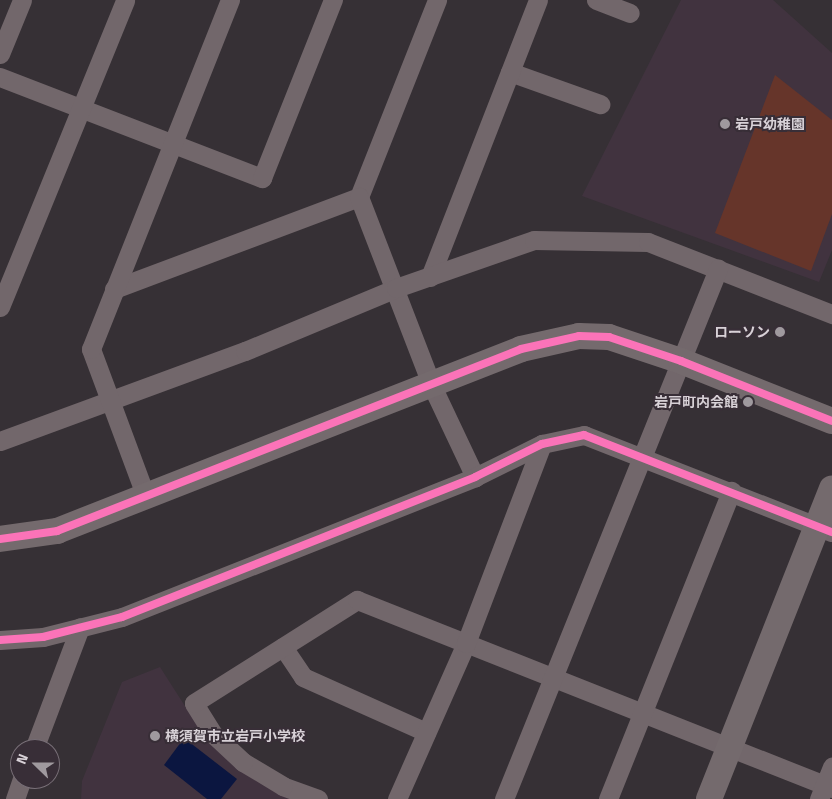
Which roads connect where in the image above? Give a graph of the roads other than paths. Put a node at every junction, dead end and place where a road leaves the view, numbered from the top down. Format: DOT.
graph roads {
  1 [pos="22,0"];
  2 [pos="125,0"];
  3 [pos="230,0"];
  4 [pos="333,0"];
  5 [pos="437,0"];
  6 [pos="538,0"];
  7 [pos="596,0"];
  8 [pos="630,12"];
  9 [pos="0,54"];
  10 [pos="510,72"];
  11 [pos="0,77"];
  12 [pos="600,104"];
  13 [pos="81,108"];
  14 [pos="174,144"];
  15 [pos="359,197"];
  16 [pos="718,269"];
  17 [pos="430,277"];
  18 [pos="114,288"];
  19 [pos="396,288"];
  20 [pos="0,308"];
  21 [pos="832,314"];
  22 [pos="681,361"];
  23 [pos="432,386"];
  24 [pos="107,400"];
  25 [pos="832,421"];
  26 [pos="0,441"];
  27 [pos="542,444"];
  28 [pos="641,456"];
  29 [pos="475,477"];
  30 [pos="832,489"];
  31 [pos="731,491"];
  32 [pos="146,497"];
  33 [pos="825,529"];
  34 [pos="0,539"];
  35 [pos="80,628"];
  36 [pos="0,640"];
  37 [pos="466,643"];
  38 [pos="283,647"];
  39 [pos="553,678"];
  40 [pos="643,713"];
  41 [pos="426,732"];
  42 [pos="38,739"];
  43 [pos="730,748"];
  44 [pos="832,767"];
  45 [pos="825,791"];
  46 [pos="318,799"];
  47 [pos="397,799"];
  48 [pos="504,799"];
  49 [pos="608,799"];
  50 [pos="709,799"];
  1 -- 9 [label="street"];
  2 -- 13 [label="street"];
  3 -- 14 [label="street"];
  4 -- 14 [label="street"];
  5 -- 15 [label="street"];
  6 -- 10 [label="street"];
  7 -- 8 [label="street"];
  10 -- 12 [label="street"];
  10 -- 17 [label="street"];
  11 -- 13 [label="street"];
  13 -- 14 [label="street"];
  13 -- 20 [label="street"];
  14 -- 18 [label="street"];
  15 -- 18 [label="street"];
  15 -- 19 [label="street"];
  16 -- 17 [label="street"];
  16 -- 21 [label="street"];
  16 -- 22 [label="street"];
  17 -- 19 [label="street"];
  18 -- 24 [label="street"];
  19 -- 23 [label="street"];
  19 -- 24 [label="street"];
  22 -- 23 [label="street"];
  22 -- 25 [label="street"];
  22 -- 28 [label="street"];
  23 -- 29 [label="street"];
  23 -- 32 [label="street"];
  24 -- 26 [label="street"];
  24 -- 32 [label="street"];
  27 -- 28 [label="street"];
  27 -- 29 [label="street"];
  27 -- 37 [label="street"];
  28 -- 31 [label="street"];
  28 -- 39 [label="street"];
  29 -- 35 [label="street"];
  30 -- 33 [label="street"];
  31 -- 33 [label="street"];
  31 -- 40 [label="street"];
  32 -- 34 [label="street"];
  33 -- 43 [label="street"];
  35 -- 36 [label="street"];
  35 -- 42 [label="street"];
  37 -- 38 [label="street"];
  37 -- 39 [label="street"];
  37 -- 41 [label="street"];
  38 -- 41 [label="street"];
  38 -- 46 [label="street"];
  39 -- 40 [label="street"];
  39 -- 48 [label="street"];
  40 -- 43 [label="street"];
  40 -- 49 [label="street"];
  41 -- 47 [label="street"];
  43 -- 45 [label="street"];
  43 -- 50 [label="street"];
  44 -- 45 [label="street"];
}
